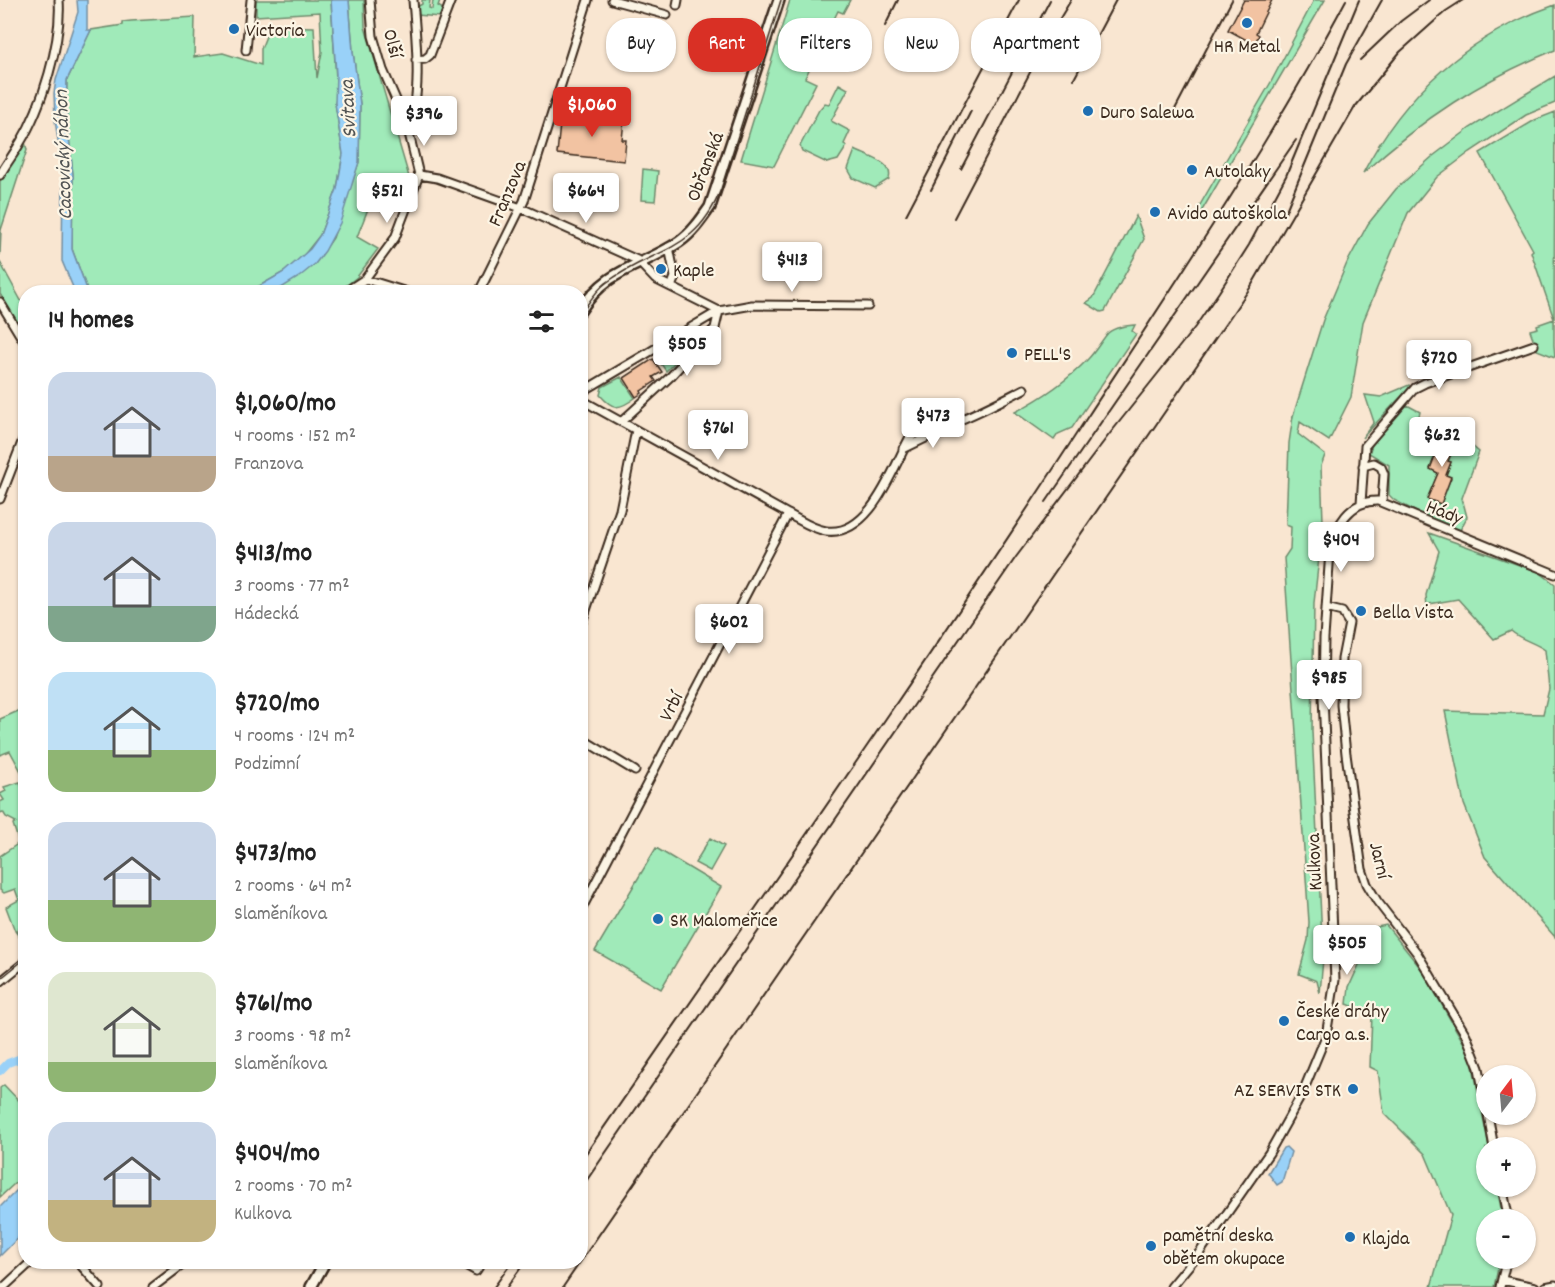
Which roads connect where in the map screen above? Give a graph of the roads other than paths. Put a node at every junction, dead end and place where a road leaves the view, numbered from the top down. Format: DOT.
graph roads {
  1 [pos="59,0"];
  2 [pos="250,0"];
  3 [pos="370,0"];
  4 [pos="413,0"];
  5 [pos="451,0"];
  6 [pos="588,0"];
  7 [pos="612,0"];
  8 [pos="779,0"];
  9 [pos="667,15"];
  10 [pos="246,50"];
  11 [pos="416,60"];
  12 [pos="407,125"];
  13 [pos="0,175"];
  14 [pos="419,175"];
  15 [pos="521,208"];
  16 [pos="669,248"];
  17 [pos="640,261"];
  18 [pos="365,279"];
  19 [pos="356,285"];
  20 [pos="384,285"];
  21 [pos="482,285"];
  22 [pos="671,287"];
  23 [pos="588,300"];
  24 [pos="0,302"];
  25 [pos="868,306"];
  26 [pos="719,311"];
  27 [pos="18,332"];
  28 [pos="1534,345"];
  29 [pos="588,388"];
  30 [pos="1024,389"];
  31 [pos="588,403"];
  32 [pos="621,422"];
  33 [pos="636,430"];
  34 [pos="18,450"];
  35 [pos="1363,466"];
  36 [pos="3,484"];
  37 [pos="0,499"];
  38 [pos="1382,502"];
  39 [pos="1361,503"];
  40 [pos="788,514"];
  41 [pos="1555,574"];
  42 [pos="588,604"];
  43 [pos="1326,608"];
  44 [pos="588,743"];
  45 [pos="635,771"];
  46 [pos="588,897"];
  47 [pos="18,967"];
  48 [pos="2,977"];
  49 [pos="1478,1065"];
  50 [pos="23,1269"];
  51 [pos="84,1269"];
  52 [pos="177,1269"];
  53 [pos="321,1269"];
  54 [pos="1501,1283"];
  55 [pos="1555,1285"];
  56 [pos="4,1287"];
  57 [pos="99,1287"];
  58 [pos="153,1287"];
  59 [pos="311,1287"];
  60 [pos="1171,1287"];
  61 [pos="1535,1287"];
  62 [pos="1545,1287"];
  1 -- 13 [label="street"];
  2 -- 10 [label="street"];
  3 -- 12 [label="street, Olší"];
  4 -- 11 [label="street, Olší"];
  5 -- 11 [label="street"];
  6 -- 15 [label="street, Franzova"];
  7 -- 9 [label="street"];
  8 -- 16 [label="main road, Obřanská"];
  11 -- 12 [label="street, Olší"];
  12 -- 14 [label="street, Olší"];
  14 -- 15 [label="street"];
  14 -- 18 [label="street"];
  15 -- 17 [label="street"];
  15 -- 21 [label="street, Franzova"];
  16 -- 17 [label="main road, Obřanská"];
  16 -- 22 [label="street"];
  17 -- 22 [label="street"];
  17 -- 23 [label="main road, Obřanská"];
  18 -- 19 [label="street"];
  18 -- 20 [label="street"];
  22 -- 26 [label="street"];
  24 -- 27 [label="street"];
  25 -- 26 [label="street"];
  26 -- 29 [label="street"];
  26 -- 32 [label="street"];
  28 -- 35 [label="street"];
  30 -- 40 [label="street"];
  31 -- 32 [label="street"];
  32 -- 33 [label="street"];
  33 -- 40 [label="street"];
  33 -- 42 [label="street"];
  34 -- 36 [label="street"];
  35 -- 38 [label="street"];
  35 -- 39 [label="street"];
  36 -- 37 [label="street"];
  38 -- 39 [label="street, Hády"];
  38 -- 41 [label="street, Hády"];
  39 -- 43 [label="street, Kulkova"];
  40 -- 46 [label="street, Vrbí"];
  43 -- 49 [label="street, Jarní"];
  43 -- 60 [label="street, Kulkova"];
  44 -- 45 [label="street"];
  47 -- 48 [label="street"];
  50 -- 56 [label="street"];
  51 -- 57 [label="street"];
  52 -- 58 [label="street"];
  53 -- 59 [label="main road"];
  54 -- 61 [label="street"];
  55 -- 62 [label="street"];
}
